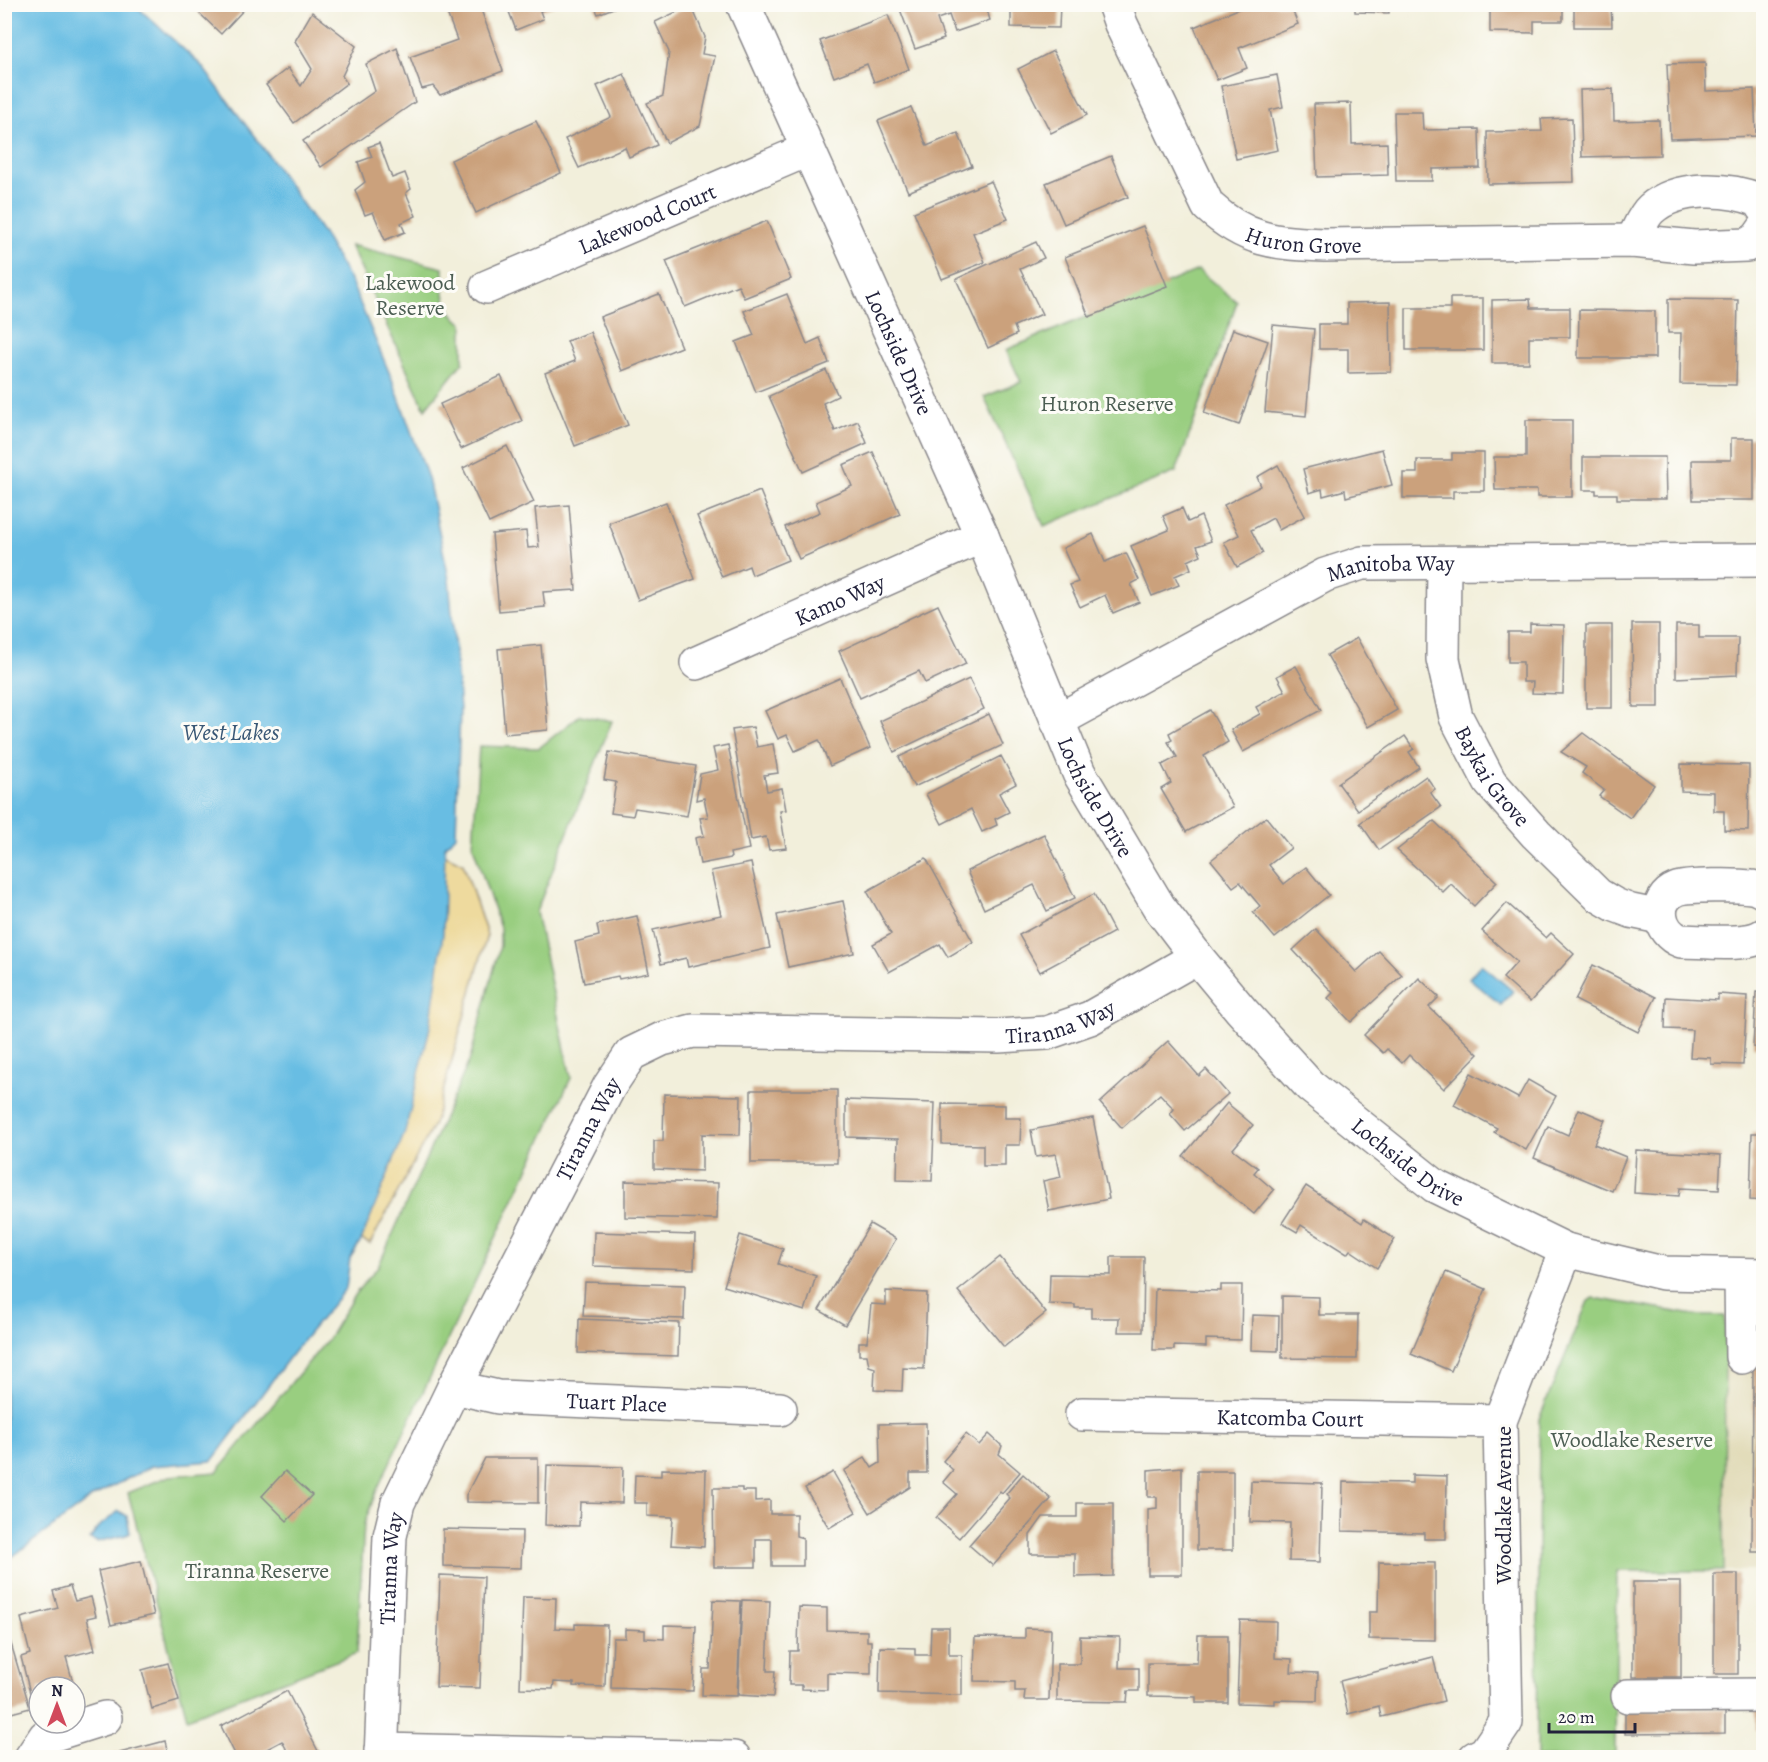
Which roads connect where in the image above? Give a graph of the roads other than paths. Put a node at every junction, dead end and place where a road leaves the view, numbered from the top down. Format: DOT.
graph roads {
  1 [pos="744,4"];
  2 [pos="1114,4"];
  3 [pos="807,150"];
  4 [pos="1764,208"];
  5 [pos="1764,229"];
  6 [pos="1632,241"];
  7 [pos="487,287"];
  8 [pos="982,536"];
  9 [pos="1764,560"];
  10 [pos="1444,563"];
  11 [pos="697,663"];
  12 [pos="1057,721"];
  13 [pos="1764,892"];
  14 [pos="1660,917"];
  15 [pos="1764,934"];
  16 [pos="1197,957"];
  17 [pos="1566,1250"];
  18 [pos="1753,1276"];
  19 [pos="1742,1357"];
  20 [pos="454,1387"];
  21 [pos="780,1409"];
  22 [pos="1082,1413"];
  23 [pos="1500,1421"];
  24 [pos="1764,1695"];
  25 [pos="1628,1696"];
  26 [pos="105,1718"];
  27 [pos="381,1754"];
  28 [pos="31,1758"];
  29 [pos="734,1758"];
  30 [pos="1475,1758"];
  1 -- 3 [label="street, Lochside Drive"];
  2 -- 6 [label="street, Huron Grove"];
  3 -- 7 [label="street, Lakewood Court"];
  3 -- 8 [label="street, Lochside Drive"];
  4 -- 6 [label="street"];
  5 -- 6 [label="street, Huron Grove"];
  8 -- 11 [label="street, Kamo Way"];
  8 -- 12 [label="street, Lochside Drive"];
  9 -- 10 [label="street, Manitoba Way"];
  10 -- 12 [label="street, Manitoba Way"];
  10 -- 14 [label="street, Baykai Grove"];
  12 -- 16 [label="street, Lochside Drive"];
  13 -- 14 [label="street"];
  14 -- 15 [label="street"];
  16 -- 17 [label="street, Lochside Drive"];
  16 -- 20 [label="street, Tiranna Way"];
  17 -- 18 [label="street, Lochside Drive"];
  17 -- 23 [label="street, Woodlake Avenue"];
  18 -- 19 [label="street"];
  20 -- 21 [label="street, Tuart Place"];
  20 -- 27 [label="street, Tiranna Way"];
  22 -- 23 [label="street, Katcomba Court"];
  23 -- 30 [label="street, Woodlake Avenue"];
  24 -- 25 [label="street"];
  26 -- 28 [label="street"];
  27 -- 29 [label="street"];
}
